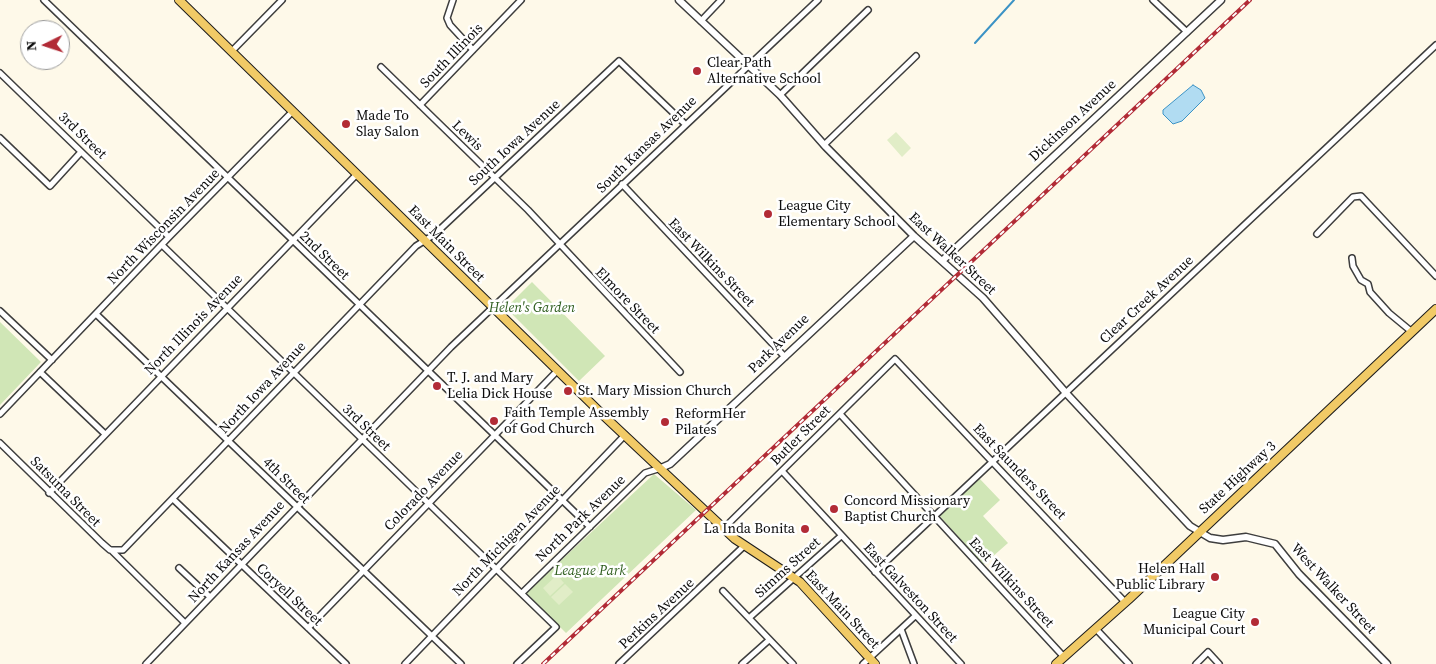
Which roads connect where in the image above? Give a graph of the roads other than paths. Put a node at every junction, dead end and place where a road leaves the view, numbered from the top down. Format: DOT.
graph roads {
  1 [pos="44,0"];
  2 [pos="179,0"];
  3 [pos="282,0"];
  4 [pos="453,0"];
  5 [pos="521,0"];
  6 [pos="679,0"];
  7 [pos="721,0"];
  8 [pos="818,0"];
  9 [pos="1153,0"];
  10 [pos="1221,0"];
  11 [pos="868,10"];
  12 [pos="701,20"];
  13 [pos="1187,32"];
  14 [pos="1436,45"];
  15 [pos="473,50"];
  16 [pos="232,52"];
  17 [pos="916,56"];
  18 [pos="749,65"];
  19 [pos="380,67"];
  20 [pos="0,73"];
  21 [pos="780,95"];
  22 [pos="420,105"];
  23 [pos="293,111"];
  24 [pos="685,124"];
  25 [pos="0,138"];
  26 [pos="824,145"];
  27 [pos="81,152"];
  28 [pos="357,174"];
  29 [pos="227,177"];
  30 [pos="494,178"];
  31 [pos="622,184"];
  32 [pos="1318,234"];
  33 [pos="914,236"];
  34 [pos="169,237"];
  35 [pos="292,240"];
  36 [pos="425,240"];
  37 [pos="558,244"];
  38 [pos="162,245"];
  39 [pos="1352,258"];
  40 [pos="942,261"];
  41 [pos="1436,276"];
  42 [pos="359,305"];
  43 [pos="492,306"];
  44 [pos="226,308"];
  45 [pos="1436,309"];
  46 [pos="0,311"];
  47 [pos="96,314"];
  48 [pos="1412,332"];
  49 [pos="784,357"];
  50 [pos="895,359"];
  51 [pos="52,360"];
  52 [pos="428,371"];
  53 [pos="557,371"];
  54 [pos="40,372"];
  55 [pos="680,372"];
  56 [pos="293,373"];
  57 [pos="160,376"];
  58 [pos="1066,392"];
  59 [pos="0,414"];
  60 [pos="840,414"];
  61 [pos="105,434"];
  62 [pos="495,435"];
  63 [pos="625,436"];
  64 [pos="361,439"];
  65 [pos="229,441"];
  66 [pos="0,442"];
  67 [pos="992,461"];
  68 [pos="660,468"];
  69 [pos="782,471"];
  70 [pos="49,493"];
  71 [pos="174,500"];
  72 [pos="562,500"];
  73 [pos="428,503"];
  74 [pos="296,506"];
  75 [pos="933,517"];
  76 [pos="590,527"];
  77 [pos="723,529"];
  78 [pos="1199,533"];
  79 [pos="841,536"];
  80 [pos="744,546"];
  81 [pos="110,550"];
  82 [pos="240,564"];
  83 [pos="179,568"];
  84 [pos="496,568"];
  85 [pos="363,570"];
  86 [pos="875,572"];
  87 [pos="793,577"];
  88 [pos="723,591"];
  89 [pos="522,593"];
  90 [pos="210,597"];
  91 [pos="1125,602"];
  92 [pos="916,616"];
  93 [pos="749,618"];
  94 [pos="185,623"];
  95 [pos="308,628"];
  96 [pos="901,629"];
  97 [pos="1096,629"];
  98 [pos="432,636"];
  99 [pos="769,640"];
  100 [pos="1064,657"];
  101 [pos="872,661"];
  102 [pos="146,664"];
  103 [pos="346,664"];
  104 [pos="406,664"];
  105 [pos="461,664"];
  106 [pos="517,664"];
  107 [pos="619,664"];
  108 [pos="742,664"];
  109 [pos="793,664"];
  110 [pos="863,664"];
  111 [pos="914,664"];
  112 [pos="961,664"];
  113 [pos="1056,664"];
  114 [pos="1129,664"];
  115 [pos="1196,664"];
  116 [pos="1219,664"];
  117 [pos="1387,664"];
  1 -- 29 [label="street, 2nd Street"];
  2 -- 16 [label="main road, East Main Street"];
  3 -- 16 [label="street"];
  4 -- 15 [label="street"];
  5 -- 15 [label="street, South Illinois"];
  6 -- 12 [label="street, East Walker Street"];
  7 -- 12 [label="street"];
  8 -- 18 [label="street, South Kansas Avenue"];
  9 -- 13 [label="street"];
  10 -- 13 [label="street, Dickinson Avenue"];
  11 -- 21 [label="street"];
  12 -- 18 [label="street, East Walker Street"];
  13 -- 40 [label="street, Dickinson Avenue"];
  14 -- 58 [label="street, Clear Creek Avenue"];
  15 -- 22 [label="street, South Illinois"];
  16 -- 23 [label="main road, East Main Street"];
  17 -- 26 [label="street"];
  18 -- 21 [label="street, East Walker Street"];
  18 -- 24 [label="street, South Kansas Avenue"];
  19 -- 22 [label="street, Lewis"];
  20 -- 27 [label="street, 3rd Street"];
  21 -- 26 [label="street, East Walker Street"];
  22 -- 30 [label="street, Lewis"];
  23 -- 28 [label="main road, East Main Street"];
  23 -- 29 [label="street, North Wisconsin Avenue"];
  24 -- 30 [label="street, South Iowa Avenue"];
  24 -- 31 [label="street, South Kansas Avenue"];
  25 -- 27 [label="street"];
  26 -- 33 [label="street, East Walker Street"];
  27 -- 34 [label="street, 3rd Street"];
  28 -- 35 [label="street, North Illinois Avenue"];
  28 -- 36 [label="main road, East Main Street"];
  29 -- 34 [label="street, North Wisconsin Avenue"];
  29 -- 35 [label="street, 2nd Street"];
  30 -- 36 [label="street, South Iowa Avenue"];
  30 -- 37 [label="street, Lewis"];
  31 -- 37 [label="street, South Kansas Avenue"];
  31 -- 49 [label="street, East Wilkins Street"];
  32 -- 41 [label="street"];
  33 -- 40 [label="street, East Walker Street"];
  33 -- 49 [label="street, Park Avenue"];
  34 -- 38 [label="street, North Wisconsin Avenue"];
  35 -- 42 [label="street, 2nd Street"];
  35 -- 44 [label="street, North Illinois Avenue"];
  36 -- 42 [label="street, North Iowa Avenue"];
  36 -- 43 [label="main road, East Main Street"];
  37 -- 43 [label="street, South Kansas Avenue"];
  37 -- 55 [label="street, Elmore Street"];
  38 -- 44 [label="street, 3rd Street"];
  38 -- 47 [label="street, North Wisconsin Avenue"];
  39 -- 48 [label="street"];
  40 -- 58 [label="street, East Walker Street"];
  42 -- 52 [label="street, 2nd Street"];
  42 -- 56 [label="street, North Iowa Avenue"];
  43 -- 52 [label="street, North Kansas Avenue"];
  43 -- 53 [label="main road, East Main Street"];
  44 -- 56 [label="street, 3rd Street"];
  44 -- 57 [label="street, North Illinois Avenue"];
  45 -- 48 [label="main road, State Highway 3"];
  46 -- 51 [label="street"];
  47 -- 51 [label="street, North Wisconsin Avenue"];
  47 -- 57 [label="street, 4th Street"];
  48 -- 78 [label="main road, State Highway 3"];
  49 -- 68 [label="street, Park Avenue"];
  50 -- 60 [label="street, Butler Street"];
  50 -- 67 [label="street, East Saunders Street"];
  51 -- 54 [label="street, North Wisconsin Avenue"];
  52 -- 62 [label="street, 2nd Street"];
  52 -- 64 [label="street, North Kansas Avenue"];
  53 -- 62 [label="street, Colorado Avenue"];
  53 -- 63 [label="main road, East Main Street"];
  54 -- 59 [label="street"];
  54 -- 61 [label="street"];
  56 -- 64 [label="street, 3rd Street"];
  56 -- 65 [label="street, North Iowa Avenue"];
  57 -- 61 [label="street, North Illinois Avenue"];
  57 -- 65 [label="street, 4th Street"];
  58 -- 67 [label="street, Clear Creek Avenue"];
  58 -- 78 [label="street, East Walker Street"];
  60 -- 69 [label="street, Butler Street"];
  60 -- 75 [label="street, East Wilkins Street"];
  61 -- 70 [label="street, North Illinois Avenue"];
  62 -- 72 [label="street, 2nd Street"];
  62 -- 73 [label="street, Colorado Avenue"];
  63 -- 68 [label="main road, East Main Street"];
  63 -- 72 [label="street, North Michigan Avenue"];
  64 -- 73 [label="street, 3rd Street"];
  64 -- 74 [label="street, North Kansas Avenue"];
  65 -- 71 [label="street, North Iowa Avenue"];
  65 -- 74 [label="street, 4th Street"];
  66 -- 70 [label="street, Satsuma Street"];
  67 -- 75 [label="street, Clear Creek Avenue"];
  67 -- 91 [label="street, East Saunders Street"];
  68 -- 76 [label="street, North Park Avenue"];
  68 -- 77 [label="main road, East Main Street"];
  69 -- 77 [label="street, Butler Street"];
  69 -- 79 [label="street, East Galveston Street"];
  70 -- 81 [label="street, Satsuma Street"];
  71 -- 81 [label="street, North Iowa Avenue"];
  71 -- 82 [label="street, Coryell Street"];
  72 -- 76 [label="street, 2nd Street"];
  72 -- 84 [label="street, North Michigan Avenue"];
  73 -- 84 [label="street, 3rd Street"];
  73 -- 85 [label="street, Colorado Avenue"];
  74 -- 82 [label="street, North Kansas Avenue"];
  74 -- 85 [label="street, 4th Street"];
  75 -- 86 [label="street, Clear Creek Avenue"];
  75 -- 100 [label="street, East Wilkins Street"];
  76 -- 89 [label="street, North Park Avenue"];
  77 -- 80 [label="main road, East Main Street"];
  78 -- 91 [label="main road, State Highway 3"];
  78 -- 117 [label="street, West Walker Street"];
  79 -- 86 [label="street, East Galveston Street"];
  79 -- 87 [label="street, Simms Street"];
  80 -- 87 [label="main road, East Main Street"];
  80 -- 107 [label="street, Perkins Avenue"];
  81 -- 94 [label="street, Satsuma Street"];
  82 -- 90 [label="street, North Kansas Avenue"];
  82 -- 95 [label="street, Coryell Street"];
  83 -- 90 [label="street"];
  84 -- 89 [label="street, 3rd Street"];
  84 -- 98 [label="street, North Michigan Avenue"];
  85 -- 95 [label="street, Colorado Avenue"];
  85 -- 98 [label="street, 4th Street"];
  86 -- 92 [label="street, East Galveston Street"];
  87 -- 93 [label="street, Simms Street"];
  87 -- 101 [label="main road, East Main Street"];
  88 -- 93 [label="street"];
  89 -- 106 [label="street, 3rd Street"];
  90 -- 94 [label="street, North Kansas Avenue"];
  91 -- 97 [label="main road, State Highway 3"];
  92 -- 96 [label="street"];
  92 -- 112 [label="street, East Galveston Street"];
  93 -- 99 [label="street"];
  94 -- 102 [label="street, North Kansas Avenue"];
  95 -- 103 [label="street, Coryell Street"];
  96 -- 101 [label="street"];
  96 -- 111 [label="street"];
  97 -- 100 [label="main road, State Highway 3"];
  97 -- 114 [label="street"];
  98 -- 104 [label="street, North Michigan Avenue"];
  98 -- 105 [label="street, 4th Street"];
  99 -- 108 [label="street"];
  99 -- 109 [label="street"];
  100 -- 113 [label="main road, State Highway 3"];
  101 -- 110 [label="street"];
  115 -- 116 [label="street"];
}
